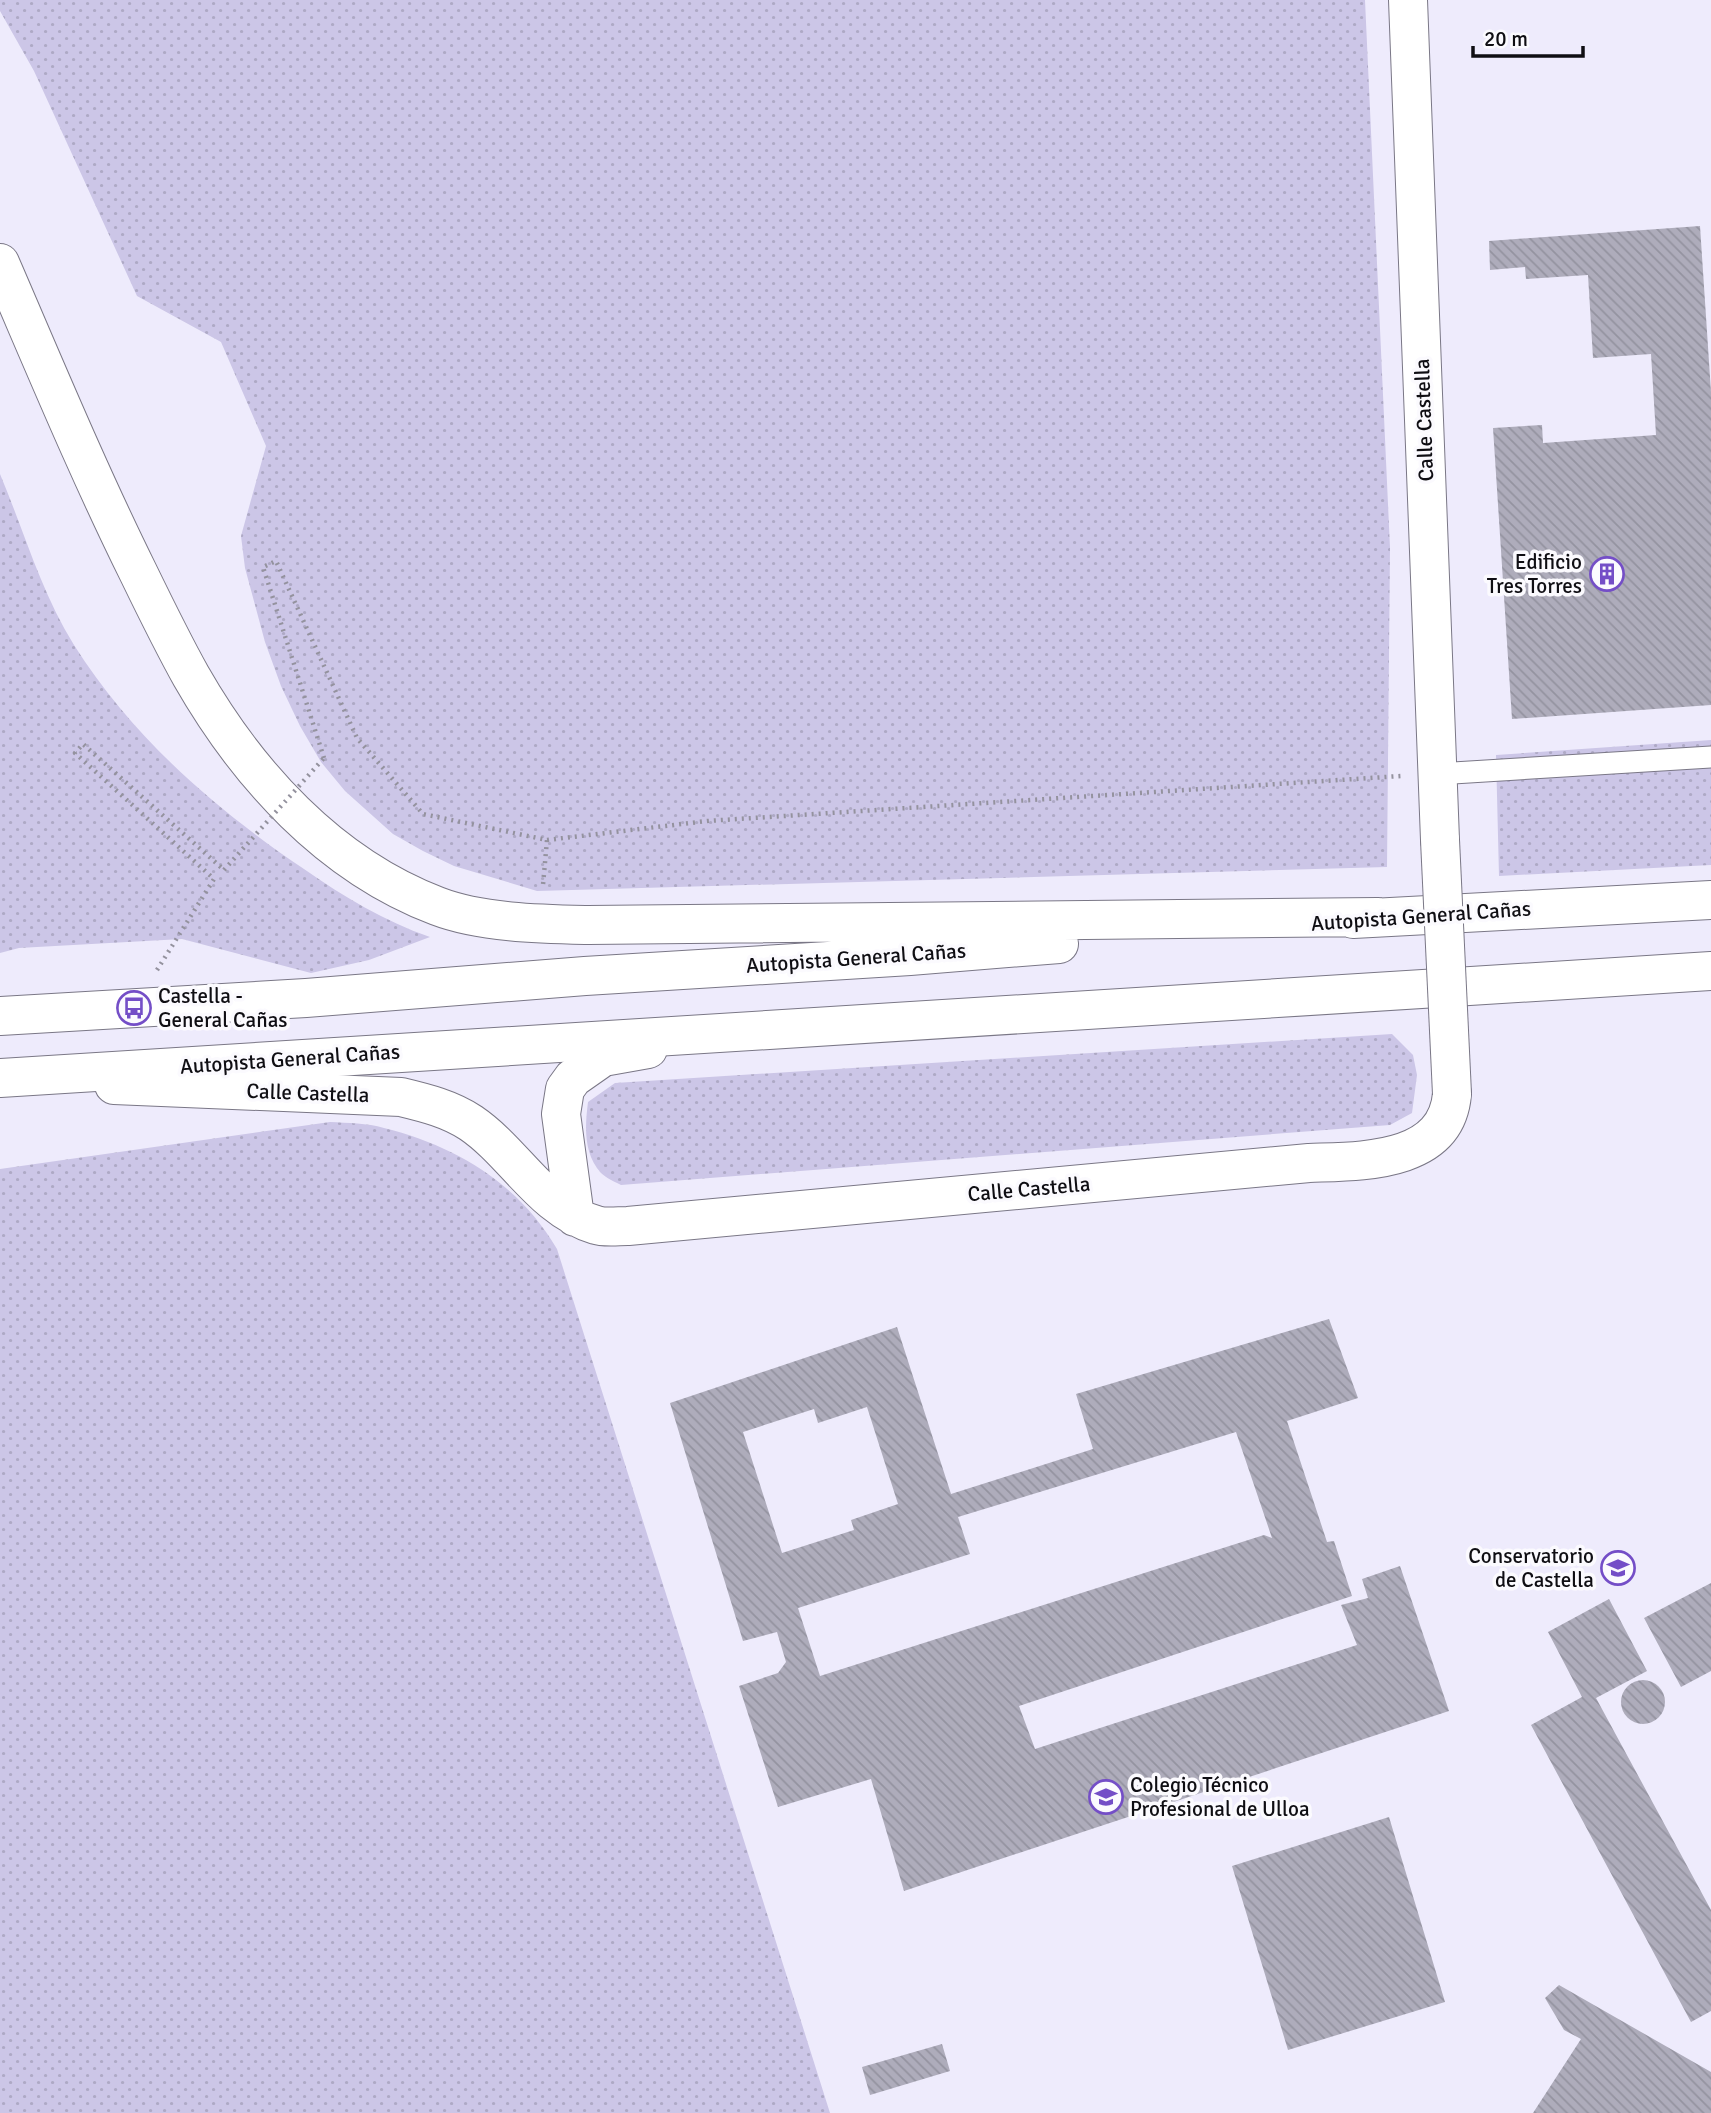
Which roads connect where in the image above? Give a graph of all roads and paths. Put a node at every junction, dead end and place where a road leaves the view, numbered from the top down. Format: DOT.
graph roads {
  1 [pos="1408,0"];
  2 [pos="0,263"];
  3 [pos="1711,757"];
  4 [pos="1437,774"];
  5 [pos="547,840"];
  6 [pos="1711,901"];
  7 [pos="1378,917"];
  8 [pos="539,924"];
  9 [pos="1711,971"];
  10 [pos="134,1008"];
  11 [pos="0,1016"];
  12 [pos="759,1030"];
  13 [pos="0,1079"];
  14 [pos="575,1217"];
  1 -- 4 [label="main road, Calle Castella"];
  2 -- 8 [label="main road"];
  3 -- 4 [label="lane"];
  4 -- 5 [label="path"];
  4 -- 14 [label="main road, Calle Castella, bridge"];
  5 -- 8 [label="path"];
  5 -- 10 [label="path, bridge"];
  6 -- 7 [label="main road, Autopista General Cañas"];
  7 -- 8 [label="main road"];
  7 -- 10 [label="main road, Autopista General Cañas"];
  9 -- 12 [label="main road, Autopista General Cañas"];
  10 -- 11 [label="main road, Autopista General Cañas"];
  12 -- 13 [label="main road, Autopista General Cañas"];
  12 -- 14 [label="main road"];
  13 -- 14 [label="main road, Calle Castella"];
}
